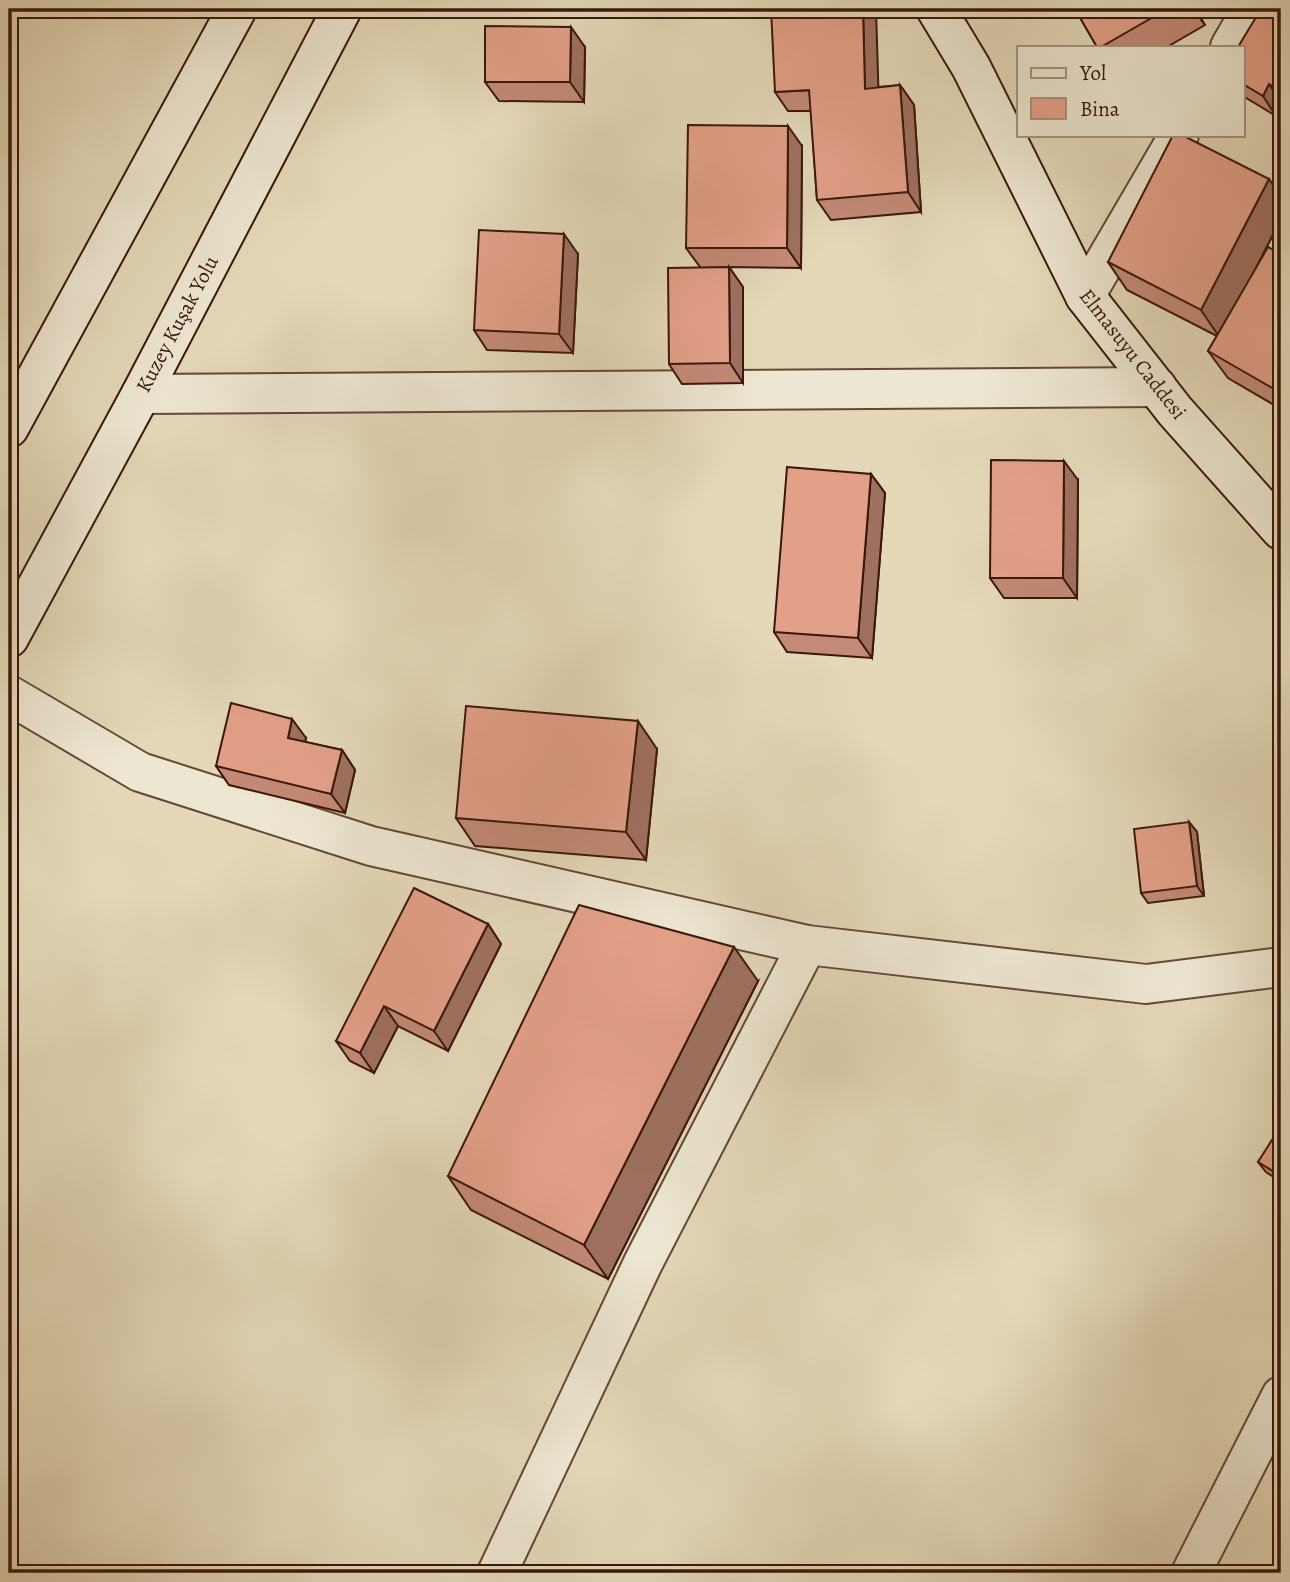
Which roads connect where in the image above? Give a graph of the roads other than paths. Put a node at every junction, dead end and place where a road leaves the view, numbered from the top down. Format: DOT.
graph roads {
  1 [pos="237,9"];
  2 [pos="342,9"];
  3 [pos="936,9"];
  4 [pos="1252,9"];
  5 [pos="1231,46"];
  6 [pos="1178,136"];
  7 [pos="1086,296"];
  8 [pos="1157,387"];
  9 [pos="141,394"];
  10 [pos="9,428"];
  11 [pos="1281,530"];
  12 [pos="9,638"];
  13 [pos="9,695"];
  14 [pos="807,945"];
  15 [pos="1281,967"];
  16 [pos="1281,1396"];
  17 [pos="497,1573"];
  18 [pos="1191,1573"];
  1 -- 10 [label="street"];
  2 -- 9 [label="street, Kuzey Kuşak Yolu"];
  3 -- 7 [label="street, Elmasuyu Caddesi"];
  4 -- 5 [label="street"];
  6 -- 7 [label="street"];
  7 -- 8 [label="street, Elmasuyu Caddesi"];
  8 -- 9 [label="street"];
  8 -- 11 [label="street, Elmasuyu Caddesi"];
  9 -- 12 [label="street, Kuzey Kuşak Yolu"];
  13 -- 14 [label="street"];
  14 -- 15 [label="street"];
  14 -- 17 [label="street"];
  16 -- 18 [label="street"];
}
